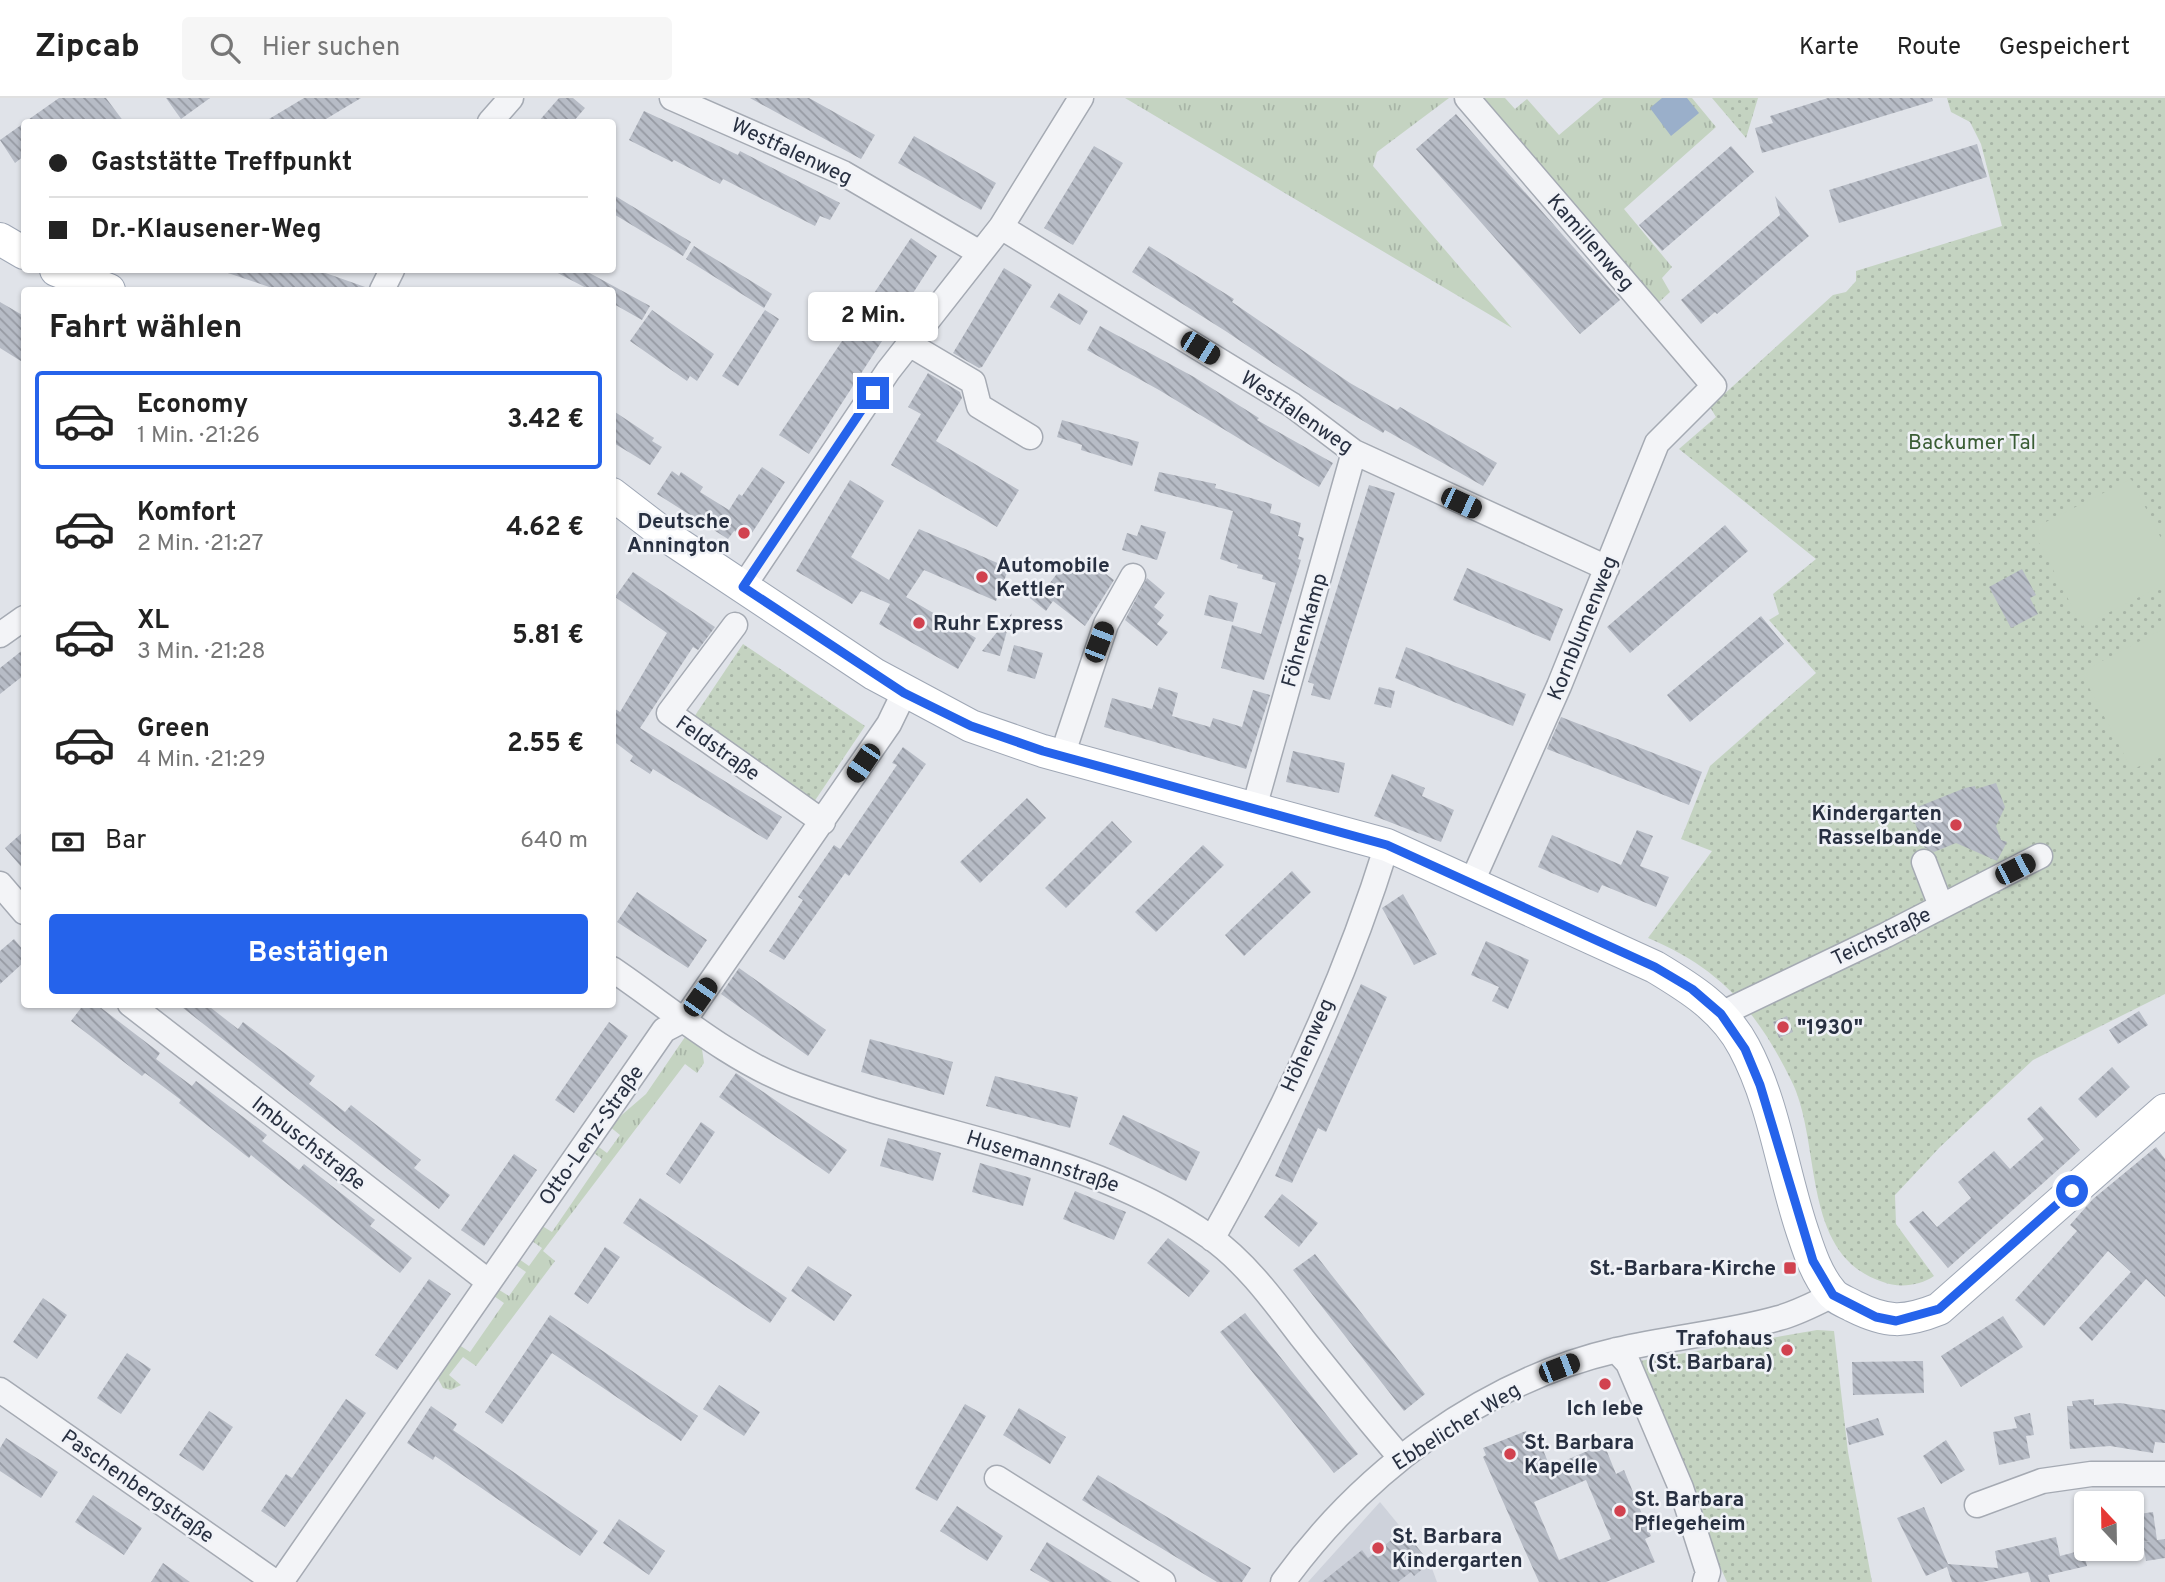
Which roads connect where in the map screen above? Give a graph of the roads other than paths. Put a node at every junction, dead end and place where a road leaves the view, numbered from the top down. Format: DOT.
graph roads {
  1 [pos="511,98"];
  2 [pos="672,98"];
  3 [pos="1081,98"];
  4 [pos="1467,98"];
  5 [pos="493,119"];
  6 [pos="1002,227"];
  7 [pos="0,239"];
  8 [pos="21,251"];
  9 [pos="980,253"];
  10 [pos="64,273"];
  11 [pos="101,287"];
  12 [pos="909,344"];
  13 [pos="1714,386"];
  14 [pos="1030,438"];
  15 [pos="1354,452"];
  16 [pos="616,497"];
  17 [pos="1607,568"];
  18 [pos="1133,576"];
  19 [pos="743,587"];
  20 [pos="21,620"];
  21 [pos="735,625"];
  22 [pos="0,635"];
  23 [pos="904,693"];
  24 [pos="1062,756"];
  25 [pos="1254,808"];
  26 [pos="823,822"];
  27 [pos="1387,845"];
  28 [pos="2040,856"];
  29 [pos="1924,862"];
  30 [pos="0,884"];
  31 [pos="1471,884"];
  32 [pos="1941,906"];
  33 [pos="21,908"];
  34 [pos="616,972"];
  35 [pos="135,1008"];
  36 [pos="1721,1014"];
  37 [pos="685,1019"];
  38 [pos="2165,1110"];
  39 [pos="1212,1238"];
  40 [pos="489,1282"];
  41 [pos="1833,1295"];
  42 [pos="1616,1350"];
  43 [pos="0,1390"];
  44 [pos="1400,1457"];
  45 [pos="2165,1474"];
  46 [pos="997,1478"];
  47 [pos="1977,1505"];
  48 [pos="275,1582"];
  49 [pos="281,1582"];
  50 [pos="1163,1582"];
  51 [pos="1283,1582"];
  52 [pos="1705,1582"];
  1 -- 5 [label="street"];
  2 -- 9 [label="street, Westfalenweg"];
  3 -- 6 [label="street"];
  4 -- 13 [label="street, Kamillenweg"];
  6 -- 9 [label="street"];
  6 -- 15 [label="street, Westfalenweg"];
  7 -- 8 [label="main road"];
  9 -- 12 [label="street"];
  10 -- 11 [label="main road"];
  12 -- 14 [label="street"];
  12 -- 19 [label="street"];
  13 -- 17 [label="street, Kornblumenweg"];
  15 -- 17 [label="street, Westfalenweg"];
  15 -- 25 [label="street, Föhrenkamp"];
  16 -- 19 [label="main road"];
  17 -- 31 [label="street, Kornblumenweg"];
  18 -- 24 [label="street"];
  19 -- 23 [label="main road"];
  20 -- 22 [label="street"];
  21 -- 26 [label="street, Feldstraße"];
  23 -- 24 [label="main road"];
  23 -- 26 [label="street, Otto-Lenz-Straße"];
  24 -- 25 [label="main road"];
  25 -- 27 [label="main road"];
  26 -- 37 [label="street, Otto-Lenz-Straße"];
  27 -- 31 [label="main road"];
  27 -- 39 [label="street, Höhenweg"];
  28 -- 32 [label="street, Teichstraße"];
  29 -- 32 [label="street"];
  30 -- 33 [label="street"];
  31 -- 36 [label="main road"];
  32 -- 36 [label="street, Teichstraße"];
  34 -- 37 [label="street, Husemannstraße"];
  35 -- 40 [label="street, Imbuschstraße"];
  36 -- 41 [label="main road"];
  37 -- 39 [label="street, Husemannstraße"];
  37 -- 40 [label="street, Otto-Lenz-Straße"];
  38 -- 41 [label="main road"];
  39 -- 44 [label="street, Husemannstraße"];
  40 -- 49 [label="street, Otto-Lenz-Straße"];
  41 -- 42 [label="street, Ebbelicher Weg"];
  42 -- 44 [label="street, Ebbelicher Weg"];
  42 -- 52 [label="street"];
  43 -- 48 [label="street, Paschenbergstraße"];
  44 -- 51 [label="street, Ebbelicher Weg"];
  45 -- 47 [label="street"];
  46 -- 50 [label="street"];
}
